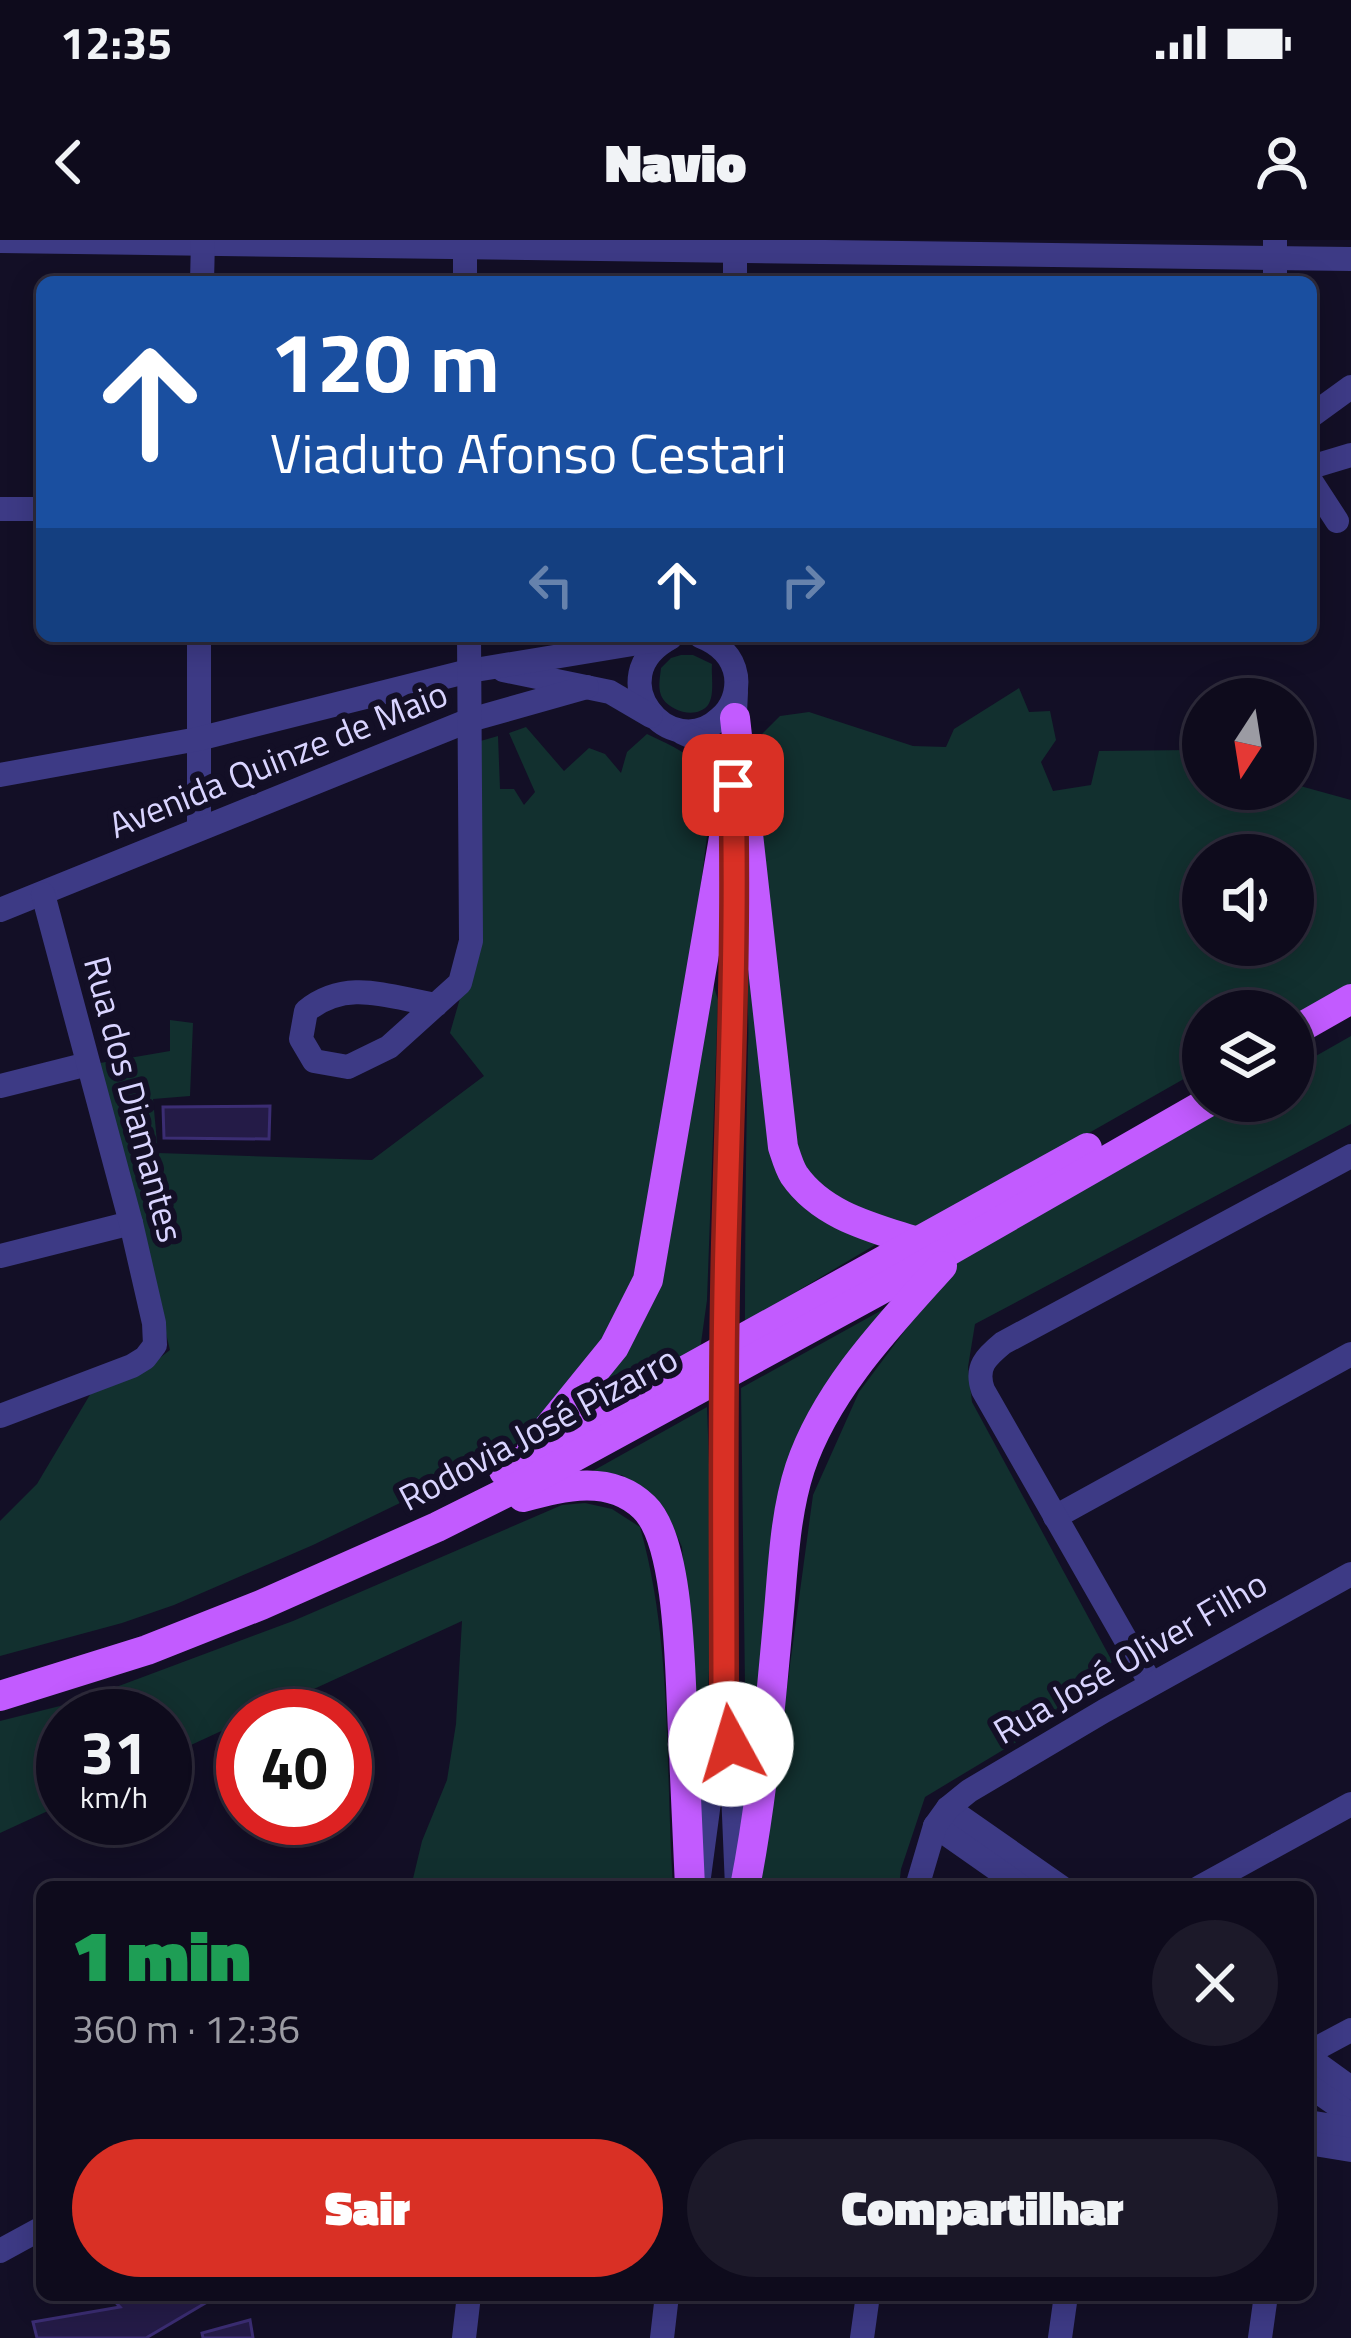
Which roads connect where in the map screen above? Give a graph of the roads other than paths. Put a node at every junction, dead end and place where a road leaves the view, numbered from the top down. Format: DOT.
graph roads {
  1 [pos="0,242"];
  2 [pos="202,242"];
  3 [pos="465,243"];
  4 [pos="735,245"];
  5 [pos="901,246"];
  6 [pos="1000,247"];
  7 [pos="1351,259"];
  8 [pos="1275,260"];
  9 [pos="202,276"];
  10 [pos="465,276"];
  11 [pos="735,276"];
  12 [pos="1351,387"];
  13 [pos="1317,412"];
  14 [pos="1351,455"];
  15 [pos="1317,465"];
  16 [pos="1317,491"];
  17 [pos="0,509"];
  18 [pos="36,509"];
  19 [pos="1337,521"];
  20 [pos="199,642"];
  21 [pos="471,642"];
  22 [pos="643,642"];
  23 [pos="664,642"];
  24 [pos="714,642"];
  25 [pos="738,642"];
  26 [pos="479,669"];
  27 [pos="587,687"];
  28 [pos="736,696"];
  29 [pos="470,720"];
  30 [pos="665,724"];
  31 [pos="198,739"];
  32 [pos="0,775"];
  33 [pos="733,777"];
  34 [pos="199,828"];
  35 [pos="44,894"];
  36 [pos="0,910"];
  37 [pos="1351,999"];
  38 [pos="436,1006"];
  39 [pos="1314,1020"];
  40 [pos="1351,1023"];
  41 [pos="1314,1043"];
  42 [pos="88,1064"];
  43 [pos="0,1086"];
  44 [pos="1182,1095"];
  45 [pos="1182,1117"];
  46 [pos="1351,1156"];
  47 [pos="131,1223"];
  48 [pos="920,1243"];
  49 [pos="959,1246"];
  50 [pos="0,1256"];
  51 [pos="1351,1354"];
  52 [pos="0,1416"];
  53 [pos="521,1462"];
  54 [pos="476,1507"];
  55 [pos="1055,1517"];
  56 [pos="1351,1574"];
  57 [pos="0,1678"];
  58 [pos="1151,1684"];
  59 [pos="0,1696"];
  60 [pos="724,1701"];
  61 [pos="1351,1804"];
  62 [pos="941,1817"];
  63 [pos="694,1881"];
  64 [pos="695,1881"];
  65 [pos="741,1881"];
  66 [pos="742,1881"];
  67 [pos="918,1881"];
  68 [pos="1015,1881"];
  69 [pos="1051,1881"];
  70 [pos="1211,1881"];
  71 [pos="1351,2030"];
  72 [pos="1314,2052"];
  73 [pos="1314,2060"];
  74 [pos="1351,2088"];
  75 [pos="1314,2089"];
  76 [pos="1351,2115"];
  77 [pos="1314,2123"];
  78 [pos="1351,2128"];
  79 [pos="1314,2144"];
  80 [pos="1351,2150"];
  81 [pos="36,2231"];
  82 [pos="0,2251"];
  83 [pos="468,2301"];
  84 [pos="666,2301"];
  85 [pos="867,2301"];
  86 [pos="1065,2301"];
  87 [pos="1265,2301"];
  88 [pos="464,2338"];
  89 [pos="662,2338"];
  90 [pos="862,2338"];
  91 [pos="1060,2338"];
  92 [pos="1260,2338"];
  1 -- 2 [label="street"];
  2 -- 3 [label="street"];
  2 -- 9 [label="street"];
  3 -- 4 [label="street"];
  3 -- 10 [label="street"];
  4 -- 5 [label="street"];
  4 -- 11 [label="street"];
  5 -- 6 [label="street"];
  6 -- 8 [label="street"];
  7 -- 8 [label="street"];
  12 -- 13 [label="street"];
  14 -- 15 [label="street"];
  16 -- 19 [label="street"];
  17 -- 18 [label="street"];
  20 -- 31 [label="street"];
  21 -- 26 [label="street"];
  22 -- 26 [label="street"];
  23 -- 30 [label="street"];
  24 -- 28 [label="street"];
  25 -- 28 [label="street"];
  26 -- 27 [label="street"];
  26 -- 29 [label="street"];
  26 -- 31 [label="street"];
  27 -- 29 [label="street, Avenida Quinze de Maio"];
  27 -- 30 [label="street"];
  28 -- 30 [label="street"];
  28 -- 33 [label="street"];
  28 -- 48 [label="main road"];
  29 -- 34 [label="street, Avenida Quinze de Maio"];
  29 -- 38 [label="street"];
  30 -- 33 [label="street"];
  31 -- 32 [label="street"];
  31 -- 34 [label="street"];
  33 -- 53 [label="main road"];
  33 -- 60 [label="street"];
  34 -- 35 [label="street, Avenida Quinze de Maio"];
  35 -- 36 [label="street, Avenida Quinze de Maio"];
  35 -- 42 [label="street, Rua dos Diamantes"];
  37 -- 39 [label="main road"];
  38 -- 38 [label="street"];
  40 -- 41 [label="main road"];
  42 -- 43 [label="street"];
  42 -- 47 [label="street, Rua dos Diamantes"];
  44 -- 48 [label="main road, Rodovia José Pizarro"];
  45 -- 49 [label="main road, Rodovia José Pizarro"];
  46 -- 55 [label="street"];
  47 -- 50 [label="street"];
  47 -- 52 [label="street, Rua dos Diamantes"];
  48 -- 53 [label="main road, Rodovia José Pizarro"];
  49 -- 54 [label="main road, Rodovia José Pizarro"];
  49 -- 66 [label="main road"];
  51 -- 55 [label="street"];
  53 -- 57 [label="main road, Rodovia José Pizarro"];
  54 -- 59 [label="main road, Rodovia José Pizarro"];
  54 -- 63 [label="main road"];
  55 -- 58 [label="street"];
  56 -- 58 [label="street, Rua José Oliver Filho"];
  58 -- 62 [label="street, Rua José Oliver Filho"];
  60 -- 64 [label="street"];
  60 -- 65 [label="street"];
  61 -- 70 [label="street"];
  62 -- 67 [label="street"];
  62 -- 68 [label="street"];
  62 -- 69 [label="street"];
  71 -- 72 [label="street"];
  73 -- 74 [label="street"];
  75 -- 76 [label="street"];
  77 -- 78 [label="street"];
  79 -- 80 [label="street"];
  81 -- 82 [label="street"];
  83 -- 88 [label="street"];
  84 -- 89 [label="street"];
  85 -- 90 [label="street"];
  86 -- 91 [label="street"];
  87 -- 92 [label="street"];
}
